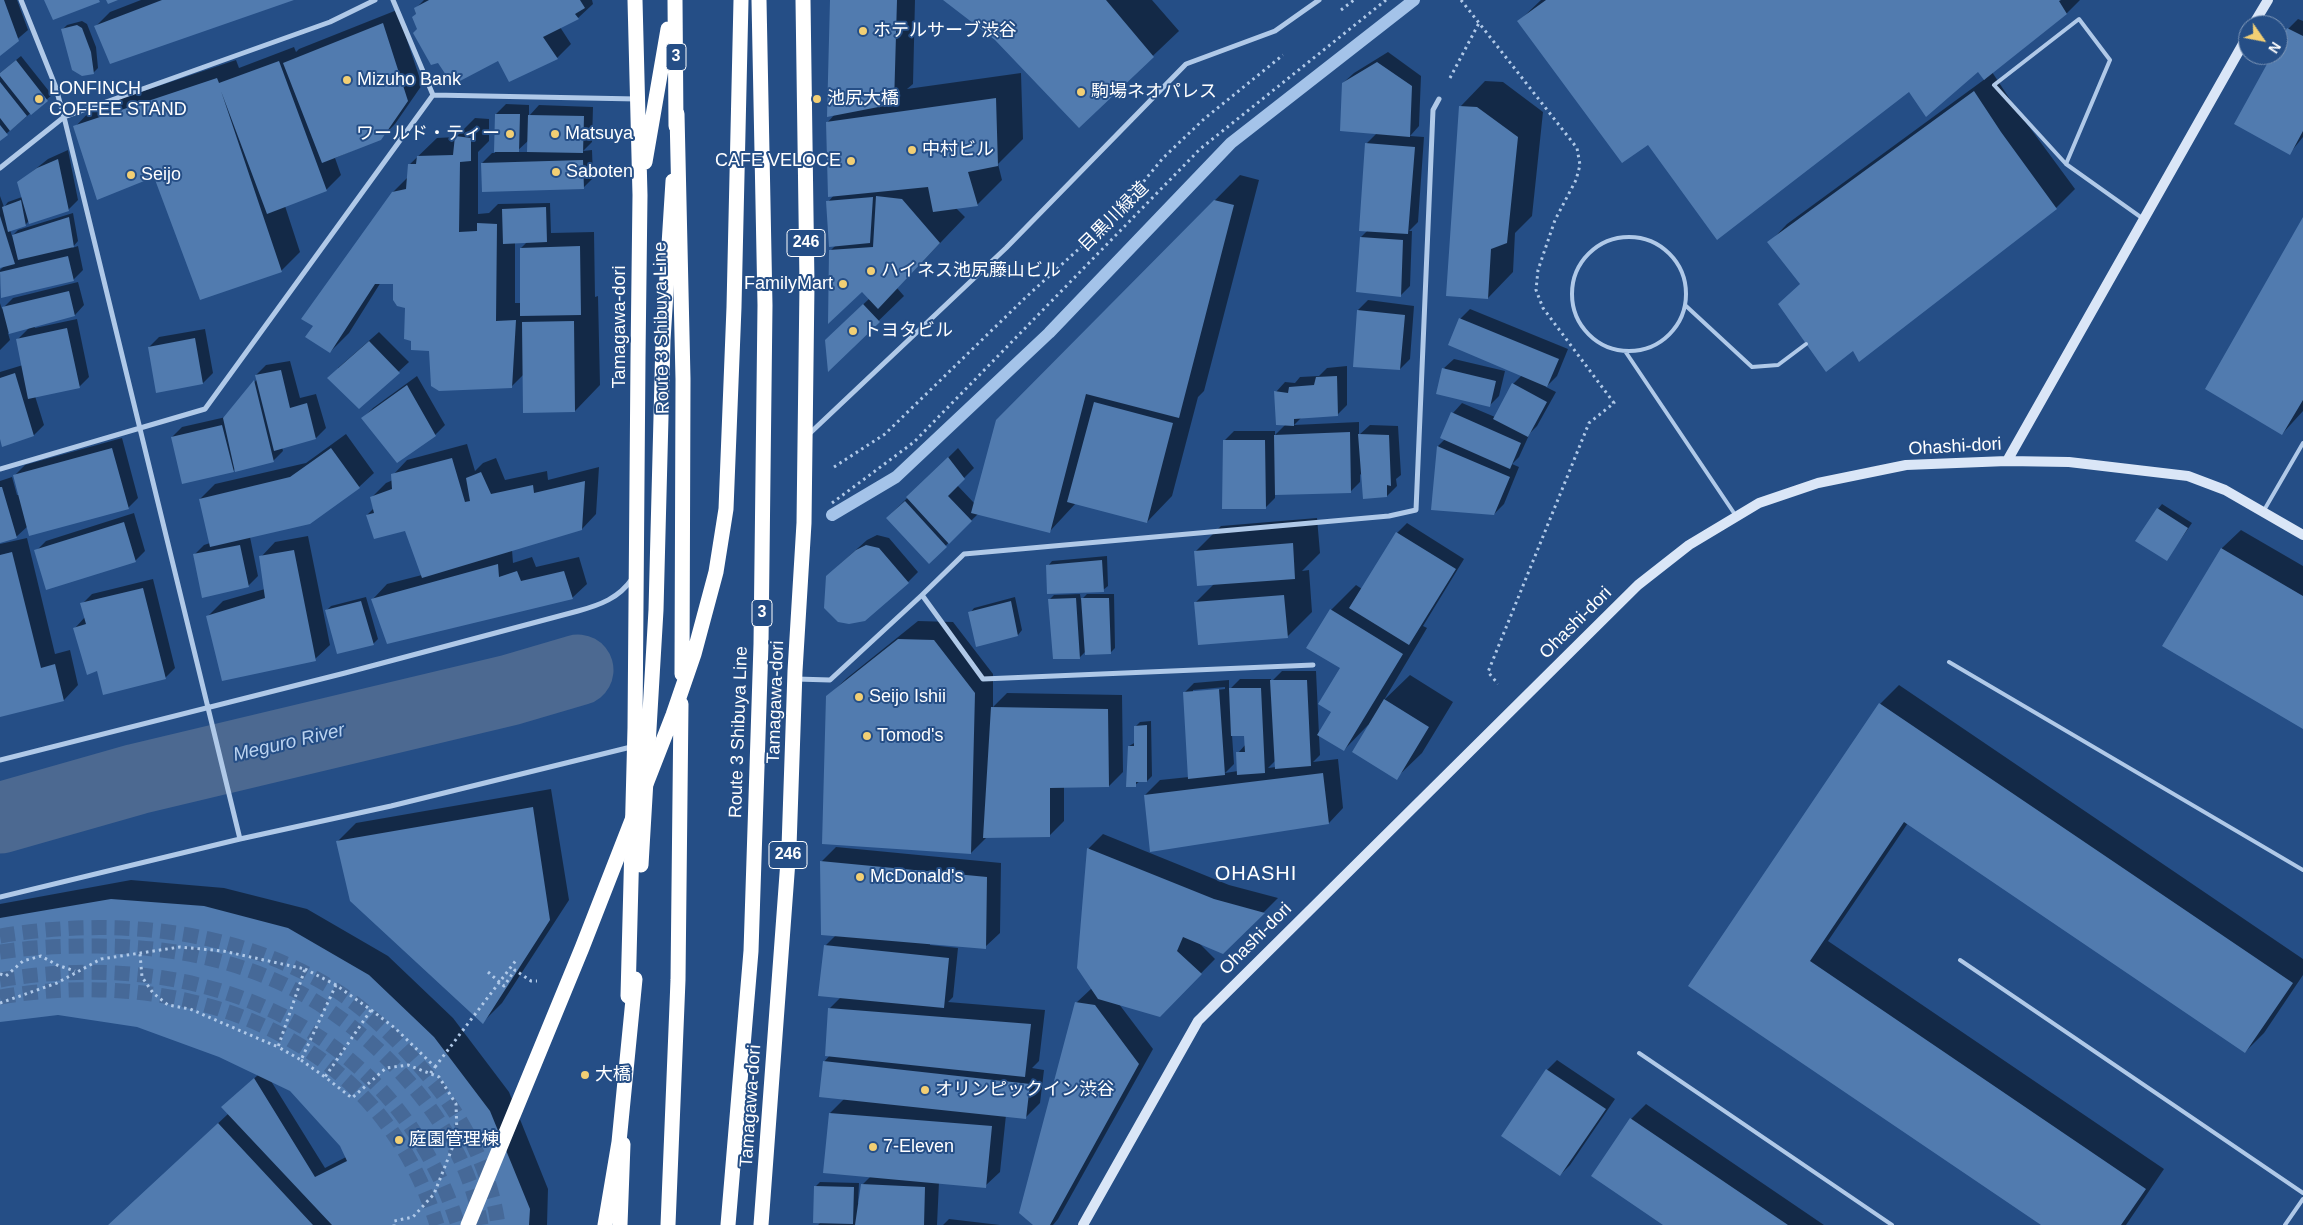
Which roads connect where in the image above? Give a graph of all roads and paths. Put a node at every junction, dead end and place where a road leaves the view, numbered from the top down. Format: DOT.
graph roads {
  1 [pos="21,0"];
  2 [pos="375,0"];
  3 [pos="393,0"];
  4 [pos="635,0"];
  5 [pos="674,0"];
  6 [pos="742,0"];
  7 [pos="760,0"];
  8 [pos="803,0"];
  9 [pos="1318,0"];
  10 [pos="1354,0"];
  11 [pos="1386,0"];
  12 [pos="1461,0"];
  13 [pos="2268,0"];
  14 [pos="1339,12"];
  15 [pos="2260,15"];
  16 [pos="1479,24"];
  17 [pos="2238,53"];
  18 [pos="1284,54"];
  19 [pos="1454,70"];
  20 [pos="433,95"];
  21 [pos="1439,98"];
  22 [pos="637,99"];
  23 [pos="677,114"];
  24 [pos="64,117"];
  25 [pos="2066,164"];
  26 [pos="0,168"];
  27 [pos="640,195"];
  28 [pos="2144,219"];
  29 [pos="1685,305"];
  30 [pos="1806,344"];
  31 [pos="1626,351"];
  32 [pos="140,430"];
  33 [pos="806,437"];
  34 [pos="2303,443"];
  35 [pos="2007,461"];
  36 [pos="0,470"];
  37 [pos="803,485"];
  38 [pos="2263,512"];
  39 [pos="1736,516"];
  40 [pos="804,523"];
  41 [pos="2303,536"];
  42 [pos="637,573"];
  43 [pos="922,594"];
  44 [pos="1949,662"];
  45 [pos="1313,665"];
  46 [pos="795,679"];
  47 [pos="1498,684"];
  48 [pos="208,707"];
  49 [pos="634,746"];
  50 [pos="0,760"];
  51 [pos="240,839"];
  52 [pos="2303,870"];
  53 [pos="0,897"];
  54 [pos="140,954"];
  55 [pos="517,959"];
  56 [pos="1960,960"];
  57 [pos="305,969"];
  58 [pos="76,971"];
  59 [pos="0,974"];
  60 [pos="540,980"];
  61 [pos="500,982"];
  62 [pos="336,985"];
  63 [pos="0,1003"];
  64 [pos="372,1010"];
  65 [pos="278,1047"];
  66 [pos="1639,1053"];
  67 [pos="301,1060"];
  68 [pos="435,1067"];
  69 [pos="430,1074"];
  70 [pos="325,1077"];
  71 [pos="2303,1193"];
  72 [pos="2303,1199"];
  73 [pos="394,1225"];
  74 [pos="468,1225"];
  75 [pos="605,1225"];
  76 [pos="620,1225"];
  77 [pos="668,1225"];
  78 [pos="728,1225"];
  79 [pos="761,1225"];
  80 [pos="1083,1225"];
  81 [pos="1892,1225"];
  82 [pos="2285,1225"];
  1 -- 24 [label="street"];
  2 -- 24 [label="street"];
  3 -- 20 [label="street"];
  4 -- 22 [label="highway, Tamagawa-dori"];
  5 -- 23 [label="highway, Route 3 Shibuya Line / 3"];
  5 -- 27 [label="highway"];
  6 -- 74 [label="highway, bridge"];
  7 -- 78 [label="highway, Route 3 Shibuya Line / 3"];
  8 -- 33 [label="highway, Tamagawa-dori / 246"];
  9 -- 33 [label="street"];
  10 -- 14 [label="path"];
  11 -- 40 [label="path, 目黒川緑道"];
  12 -- 16 [label="path"];
  13 -- 15 [label="street"];
  16 -- 19 [label="path"];
  16 -- 47 [label="path"];
  17 -- 28 [label="street"];
  18 -- 37 [label="path"];
  20 -- 22 [label="street"];
  20 -- 32 [label="street"];
  21 -- 43 [label="street"];
  22 -- 27 [label="highway, Tamagawa-dori"];
  23 -- 75 [label="highway, bridge"];
  23 -- 77 [label="highway, Route 3 Shibuya Line / 3, bridge"];
  24 -- 26 [label="street"];
  24 -- 32 [label="street"];
  25 -- 25 [label="lane"];
  25 -- 28 [label="lane"];
  27 -- 42 [label="highway, Tamagawa-dori"];
  28 -- 35 [label="street"];
  29 -- 30 [label="lane"];
  29 -- 31 [label="lane"];
  29 -- 31 [label="lane"];
  31 -- 39 [label="lane"];
  32 -- 36 [label="street"];
  32 -- 48 [label="street"];
  33 -- 37 [label="highway, Tamagawa-dori / 246"];
  34 -- 38 [label="lane"];
  35 -- 38 [label="street, Ohashi-dori"];
  35 -- 39 [label="street, Ohashi-dori"];
  37 -- 40 [label="highway, Tamagawa-dori / 246"];
  38 -- 41 [label="street, Ohashi-dori"];
  39 -- 80 [label="street, Ohashi-dori"];
  40 -- 46 [label="highway, Tamagawa-dori / 246"];
  42 -- 48 [label="street"];
  42 -- 49 [label="highway, Tamagawa-dori"];
  43 -- 45 [label="street"];
  43 -- 46 [label="street"];
  44 -- 52 [label="lane"];
  46 -- 79 [label="highway, Tamagawa-dori / 246"];
  48 -- 50 [label="street"];
  48 -- 51 [label="street"];
  49 -- 51 [label="street"];
  49 -- 76 [label="highway, Tamagawa-dori"];
  51 -- 53 [label="street"];
  54 -- 57 [label="path"];
  54 -- 58 [label="path"];
  54 -- 65 [label="path"];
  55 -- 61 [label="path"];
  56 -- 71 [label="lane"];
  57 -- 62 [label="path"];
  57 -- 65 [label="path"];
  58 -- 59 [label="path"];
  58 -- 63 [label="path"];
  60 -- 61 [label="path"];
  61 -- 68 [label="path"];
  62 -- 64 [label="path"];
  62 -- 67 [label="path"];
  64 -- 68 [label="path"];
  64 -- 70 [label="path"];
  65 -- 67 [label="path"];
  66 -- 81 [label="lane"];
  67 -- 70 [label="path"];
  68 -- 69 [label="path"];
  69 -- 70 [label="path"];
  69 -- 73 [label="path"];
  72 -- 82 [label="lane"];
}
